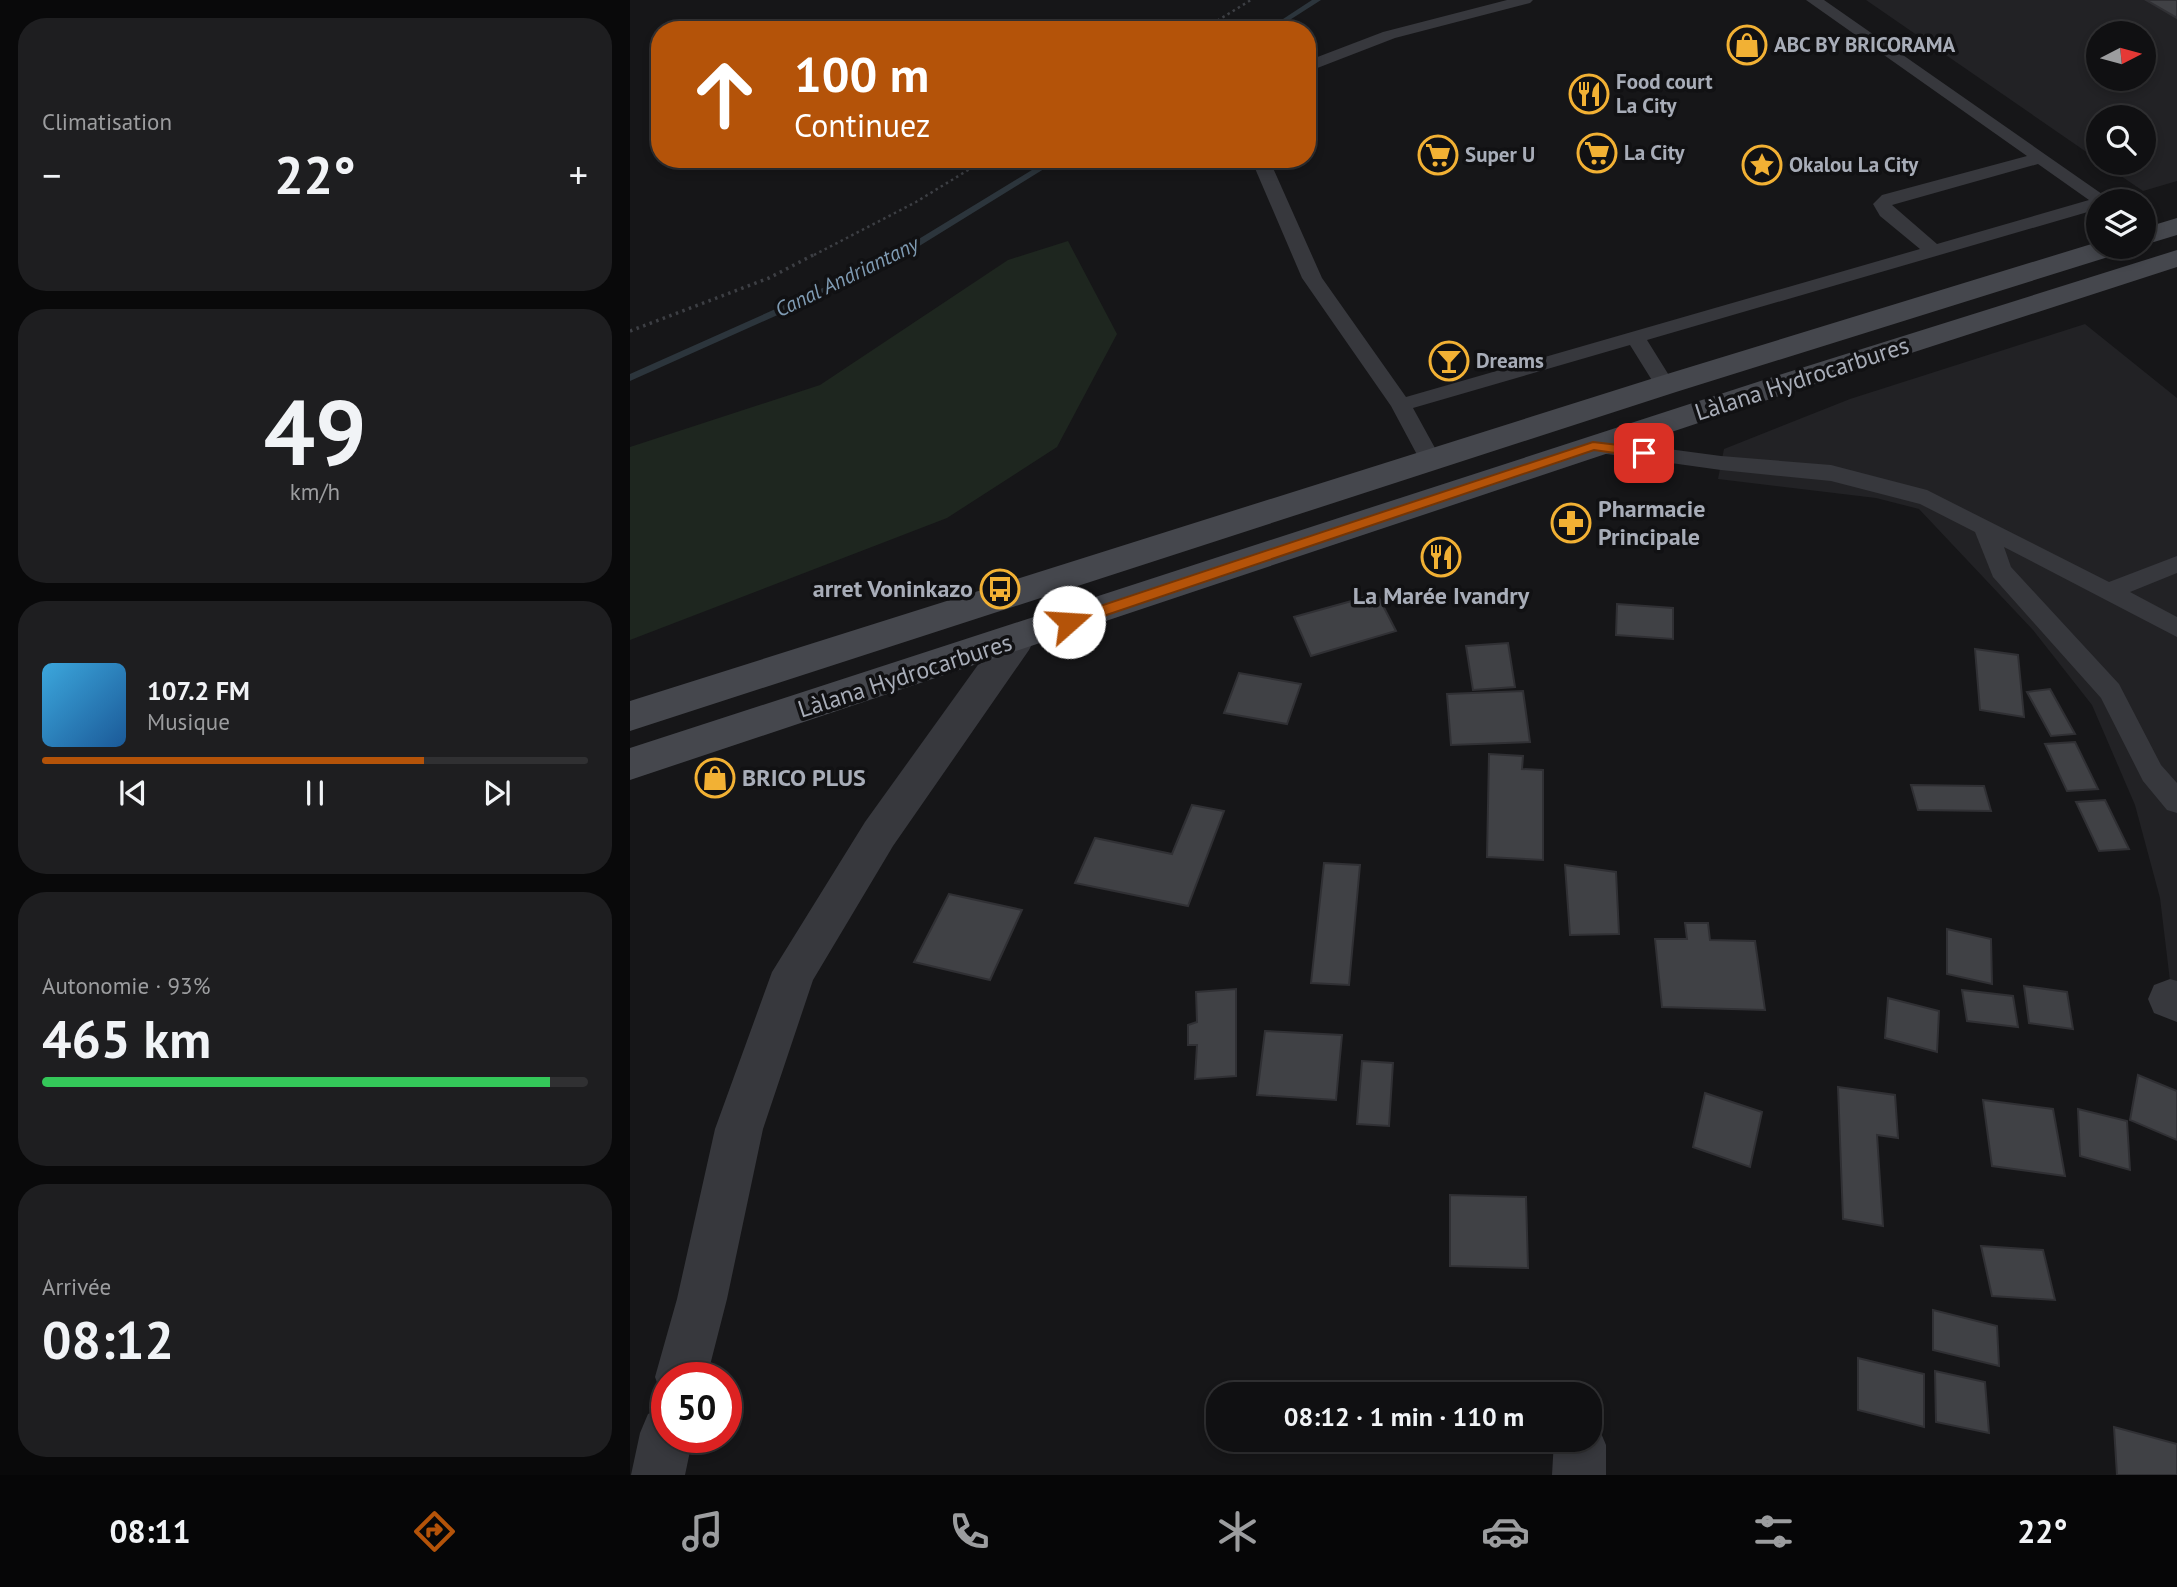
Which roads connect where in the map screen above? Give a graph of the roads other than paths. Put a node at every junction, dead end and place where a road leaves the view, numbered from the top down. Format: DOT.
graph roads {
  1 [pos="1524,0"];
  2 [pos="1814,0"];
  3 [pos="1316,64"];
  4 [pos="2039,158"];
  5 [pos="1264,168"];
  6 [pos="2086,192"];
  7 [pos="2086,206"];
  8 [pos="2177,226"];
  9 [pos="2156,231"];
  10 [pos="1934,251"];
  11 [pos="2086,255"];
  12 [pos="2177,258"];
  13 [pos="1635,338"];
  14 [pos="1665,385"];
  15 [pos="1401,405"];
  16 [pos="1593,446"];
  17 [pos="1430,459"];
  18 [pos="1985,527"];
  19 [pos="2177,564"];
  20 [pos="2109,591"];
  21 [pos="2177,628"];
  22 [pos="1017,640"];
  23 [pos="630,716"];
  24 [pos="630,764"];
  25 [pos="2177,802"];
  26 [pos="685,1362"];
  27 [pos="663,1453"];
  28 [pos="658,1475"];
  1 -- 3 [label="lane"];
  2 -- 4 [label="lane"];
  4 -- 6 [label="lane"];
  4 -- 10 [label="lane"];
  5 -- 15 [label="lane"];
  7 -- 10 [label="lane"];
  8 -- 9 [label="main road"];
  10 -- 13 [label="lane"];
  11 -- 14 [label="main road, Làlana Hydrocarbures"];
  12 -- 16 [label="main road, Làlana Hydrocarbures"];
  13 -- 14 [label="lane"];
  13 -- 15 [label="lane"];
  14 -- 17 [label="main road, Làlana Hydrocarbures"];
  15 -- 17 [label="lane"];
  16 -- 18 [label="lane"];
  16 -- 22 [label="main road, Làlana Hydrocarbures"];
  17 -- 23 [label="main road, Làlana Hydrocarbures"];
  18 -- 20 [label="lane"];
  18 -- 25 [label="lane"];
  19 -- 20 [label="lane"];
  20 -- 21 [label="lane"];
  22 -- 24 [label="main road, Làlana Hydrocarbures"];
  22 -- 26 [label="street"];
  27 -- 28 [label="street"];
}
